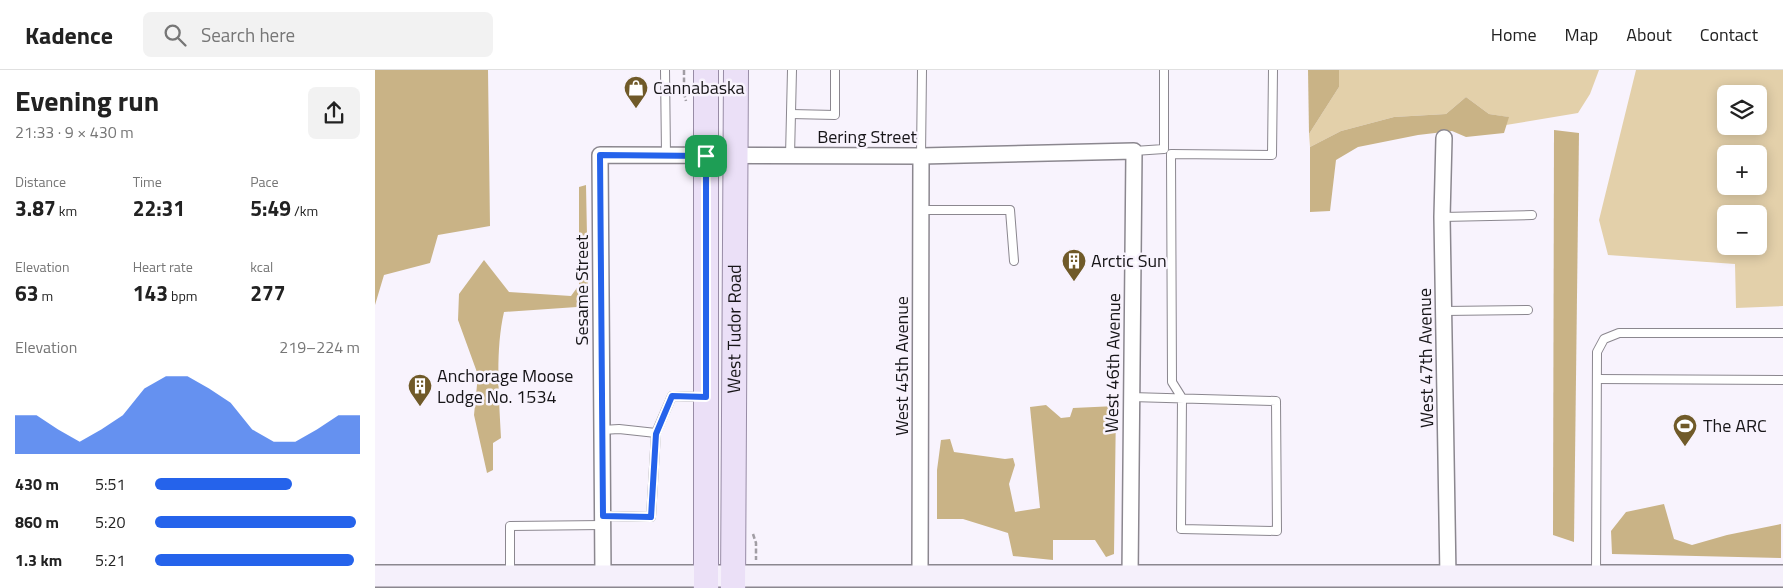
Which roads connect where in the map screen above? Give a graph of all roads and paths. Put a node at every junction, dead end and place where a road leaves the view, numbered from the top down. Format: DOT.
graph roads {
  1 [pos="665,70"];
  2 [pos="706,70"];
  3 [pos="736,70"];
  4 [pos="792,70"];
  5 [pos="835,70"];
  6 [pos="923,70"];
  7 [pos="1164,70"];
  8 [pos="1273,70"];
  9 [pos="791,114"];
  10 [pos="1444,138"];
  11 [pos="1164,149"];
  12 [pos="1134,151"];
  13 [pos="1171,154"];
  14 [pos="600,155"];
  15 [pos="666,156"];
  16 [pos="706,156"];
  17 [pos="735,156"];
  18 [pos="791,156"];
  19 [pos="921,156"];
  20 [pos="921,210"];
  21 [pos="1532,215"];
  22 [pos="1442,217"];
  23 [pos="1014,262"];
  24 [pos="1528,310"];
  25 [pos="1444,311"];
  26 [pos="1783,333"];
  27 [pos="1597,379"];
  28 [pos="1783,380"];
  29 [pos="706,397"];
  30 [pos="1131,397"];
  31 [pos="1181,398"];
  32 [pos="602,430"];
  33 [pos="656,434"];
  34 [pos="603,520"];
  35 [pos="603,575"];
  36 [pos="375,576"];
  37 [pos="510,576"];
  38 [pos="920,576"];
  39 [pos="1130,576"];
  40 [pos="1596,576"];
  41 [pos="1783,576"];
  42 [pos="1448,577"];
  43 [pos="706,582"];
  44 [pos="733,582"];
  1 -- 15 [label="lane"];
  2 -- 16 [label="main road, West Tudor Road"];
  3 -- 17 [label="main road, West Tudor Road"];
  4 -- 9 [label="lane"];
  5 -- 9 [label="lane"];
  6 -- 19 [label="lane"];
  7 -- 11 [label="lane"];
  8 -- 13 [label="lane"];
  9 -- 18 [label="lane"];
  10 -- 22 [label="street, West 47th Avenue"];
  11 -- 12 [label="lane"];
  11 -- 13 [label="lane"];
  12 -- 19 [label="street, Bering Street"];
  12 -- 30 [label="street, West 46th Avenue"];
  13 -- 31 [label="lane"];
  14 -- 15 [label="street, Bering Street"];
  14 -- 32 [label="street, Sesame Street"];
  15 -- 16 [label="street, Bering Street"];
  16 -- 17 [label="street, Bering Street"];
  16 -- 29 [label="main road, West Tudor Road"];
  17 -- 18 [label="street, Bering Street"];
  17 -- 44 [label="main road, West Tudor Road"];
  18 -- 19 [label="street, Bering Street"];
  19 -- 20 [label="street, West 45th Avenue"];
  20 -- 23 [label="lane"];
  20 -- 38 [label="street, West 45th Avenue"];
  21 -- 22 [label="lane"];
  22 -- 25 [label="street, West 47th Avenue"];
  24 -- 25 [label="lane"];
  25 -- 42 [label="street, West 47th Avenue"];
  26 -- 27 [label="lane"];
  27 -- 28 [label="lane"];
  27 -- 40 [label="lane"];
  29 -- 33 [label="lane"];
  29 -- 43 [label="main road, West Tudor Road"];
  30 -- 31 [label="lane"];
  30 -- 39 [label="street, West 46th Avenue"];
  31 -- 31 [label="lane"];
  32 -- 33 [label="lane"];
  32 -- 34 [label="street, Sesame Street"];
  33 -- 34 [label="lane"];
  34 -- 35 [label="street, Sesame Street"];
  34 -- 37 [label="lane"];
  35 -- 37 [label="main road"];
  35 -- 43 [label="main road"];
  36 -- 37 [label="main road"];
  38 -- 39 [label="main road"];
  38 -- 44 [label="main road"];
  39 -- 42 [label="main road"];
  40 -- 41 [label="main road"];
  40 -- 42 [label="main road"];
  43 -- 44 [label="main road"];
}
